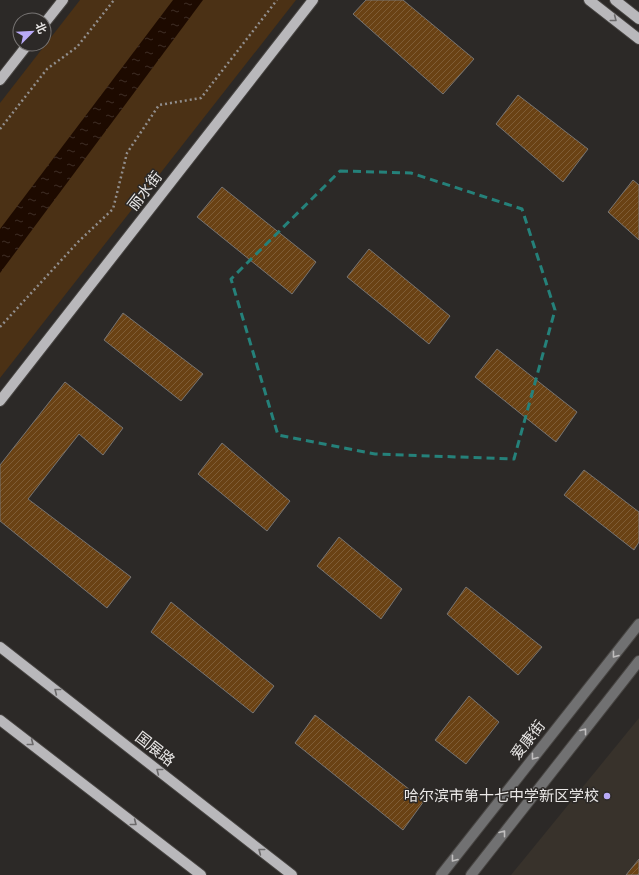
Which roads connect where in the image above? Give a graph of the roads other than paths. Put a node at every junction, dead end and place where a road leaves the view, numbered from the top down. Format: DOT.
graph roads {
  1 [pos="63,0"];
  2 [pos="313,0"];
  3 [pos="589,0"];
  4 [pos="615,0"];
  5 [pos="52,14"];
  6 [pos="639,19"];
  7 [pos="639,39"];
  8 [pos="22,52"];
  9 [pos="0,80"];
  10 [pos="0,401"];
  11 [pos="639,624"];
  12 [pos="0,647"];
  13 [pos="639,661"];
  14 [pos="0,720"];
  15 [pos="201,875"];
  16 [pos="292,875"];
  17 [pos="441,875"];
  18 [pos="471,875"];
  1 -- 5 [label="main road"];
  2 -- 10 [label="main road, 丽水街"];
  3 -- 7 [label="main road, one-way"];
  4 -- 6 [label="main road"];
  8 -- 9 [label="main road"];
  11 -- 17 [label="street, 爱康街, one-way"];
  16 -- 12 [label="main road, 国展路, one-way"];
  18 -- 13 [label="street, one-way"];
  14 -- 15 [label="main road, one-way"];
}
